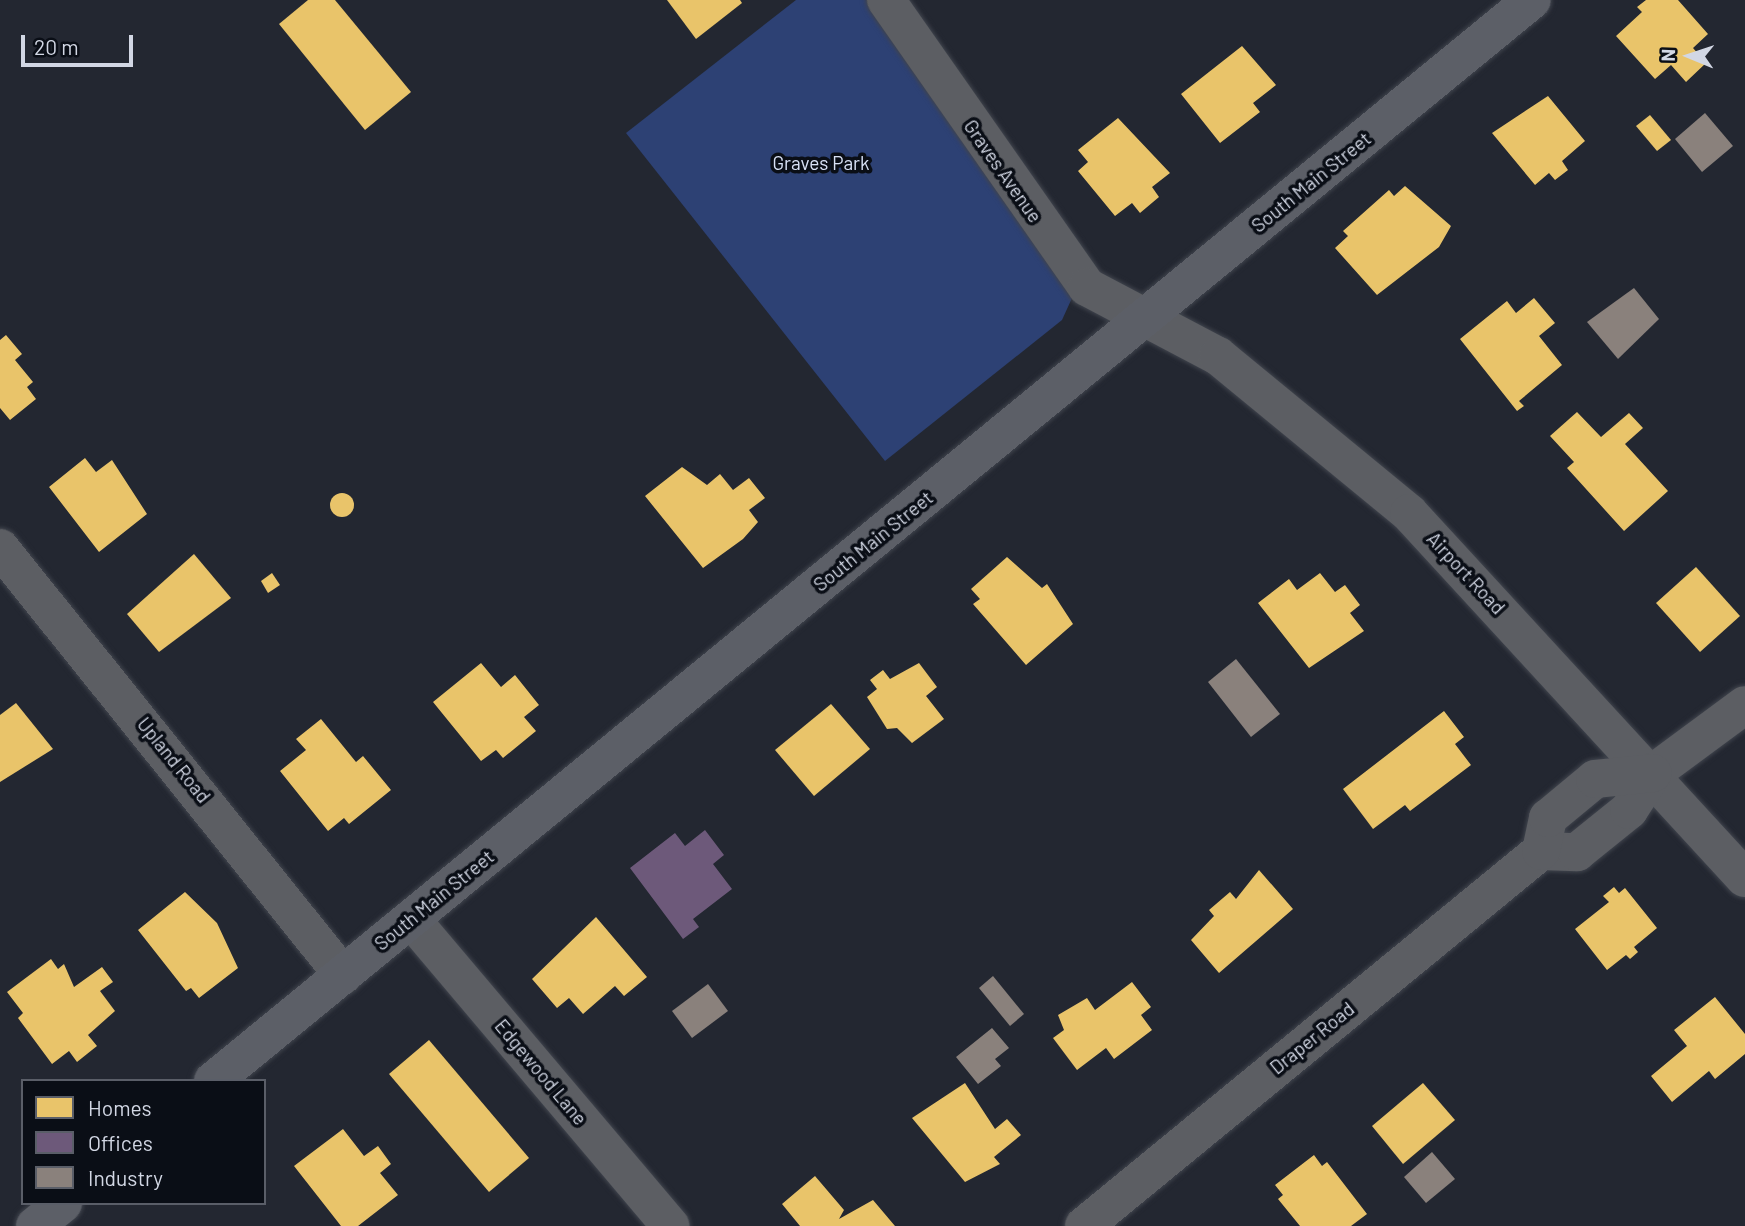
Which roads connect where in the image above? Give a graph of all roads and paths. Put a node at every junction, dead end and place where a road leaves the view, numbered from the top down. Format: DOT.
graph roads {
  1 [pos="886,0"];
  2 [pos="1532,0"];
  3 [pos="1142,319"];
  4 [pos="0,548"];
  5 [pos="1745,705"];
  6 [pos="1653,774"];
  7 [pos="1745,878"];
  8 [pos="411,919"];
  9 [pos="343,975"];
  10 [pos="215,1079"];
  11 [pos="61,1205"];
  12 [pos="35,1226"];
  13 [pos="670,1226"];
  14 [pos="1084,1226"];
  1 -- 3 [label="street, Graves Avenue"];
  2 -- 3 [label="main road, South Main Street"];
  3 -- 6 [label="street, Airport Road"];
  3 -- 8 [label="main road, South Main Street"];
  4 -- 9 [label="street, Upland Road"];
  5 -- 6 [label="street"];
  6 -- 7 [label="street, Airport Road"];
  6 -- 14 [label="street, Draper Road"];
  8 -- 9 [label="main road, South Main Street"];
  8 -- 13 [label="street, Edgewood Lane"];
  9 -- 10 [label="main road, South Main Street"];
  11 -- 12 [label="main road"];
}
